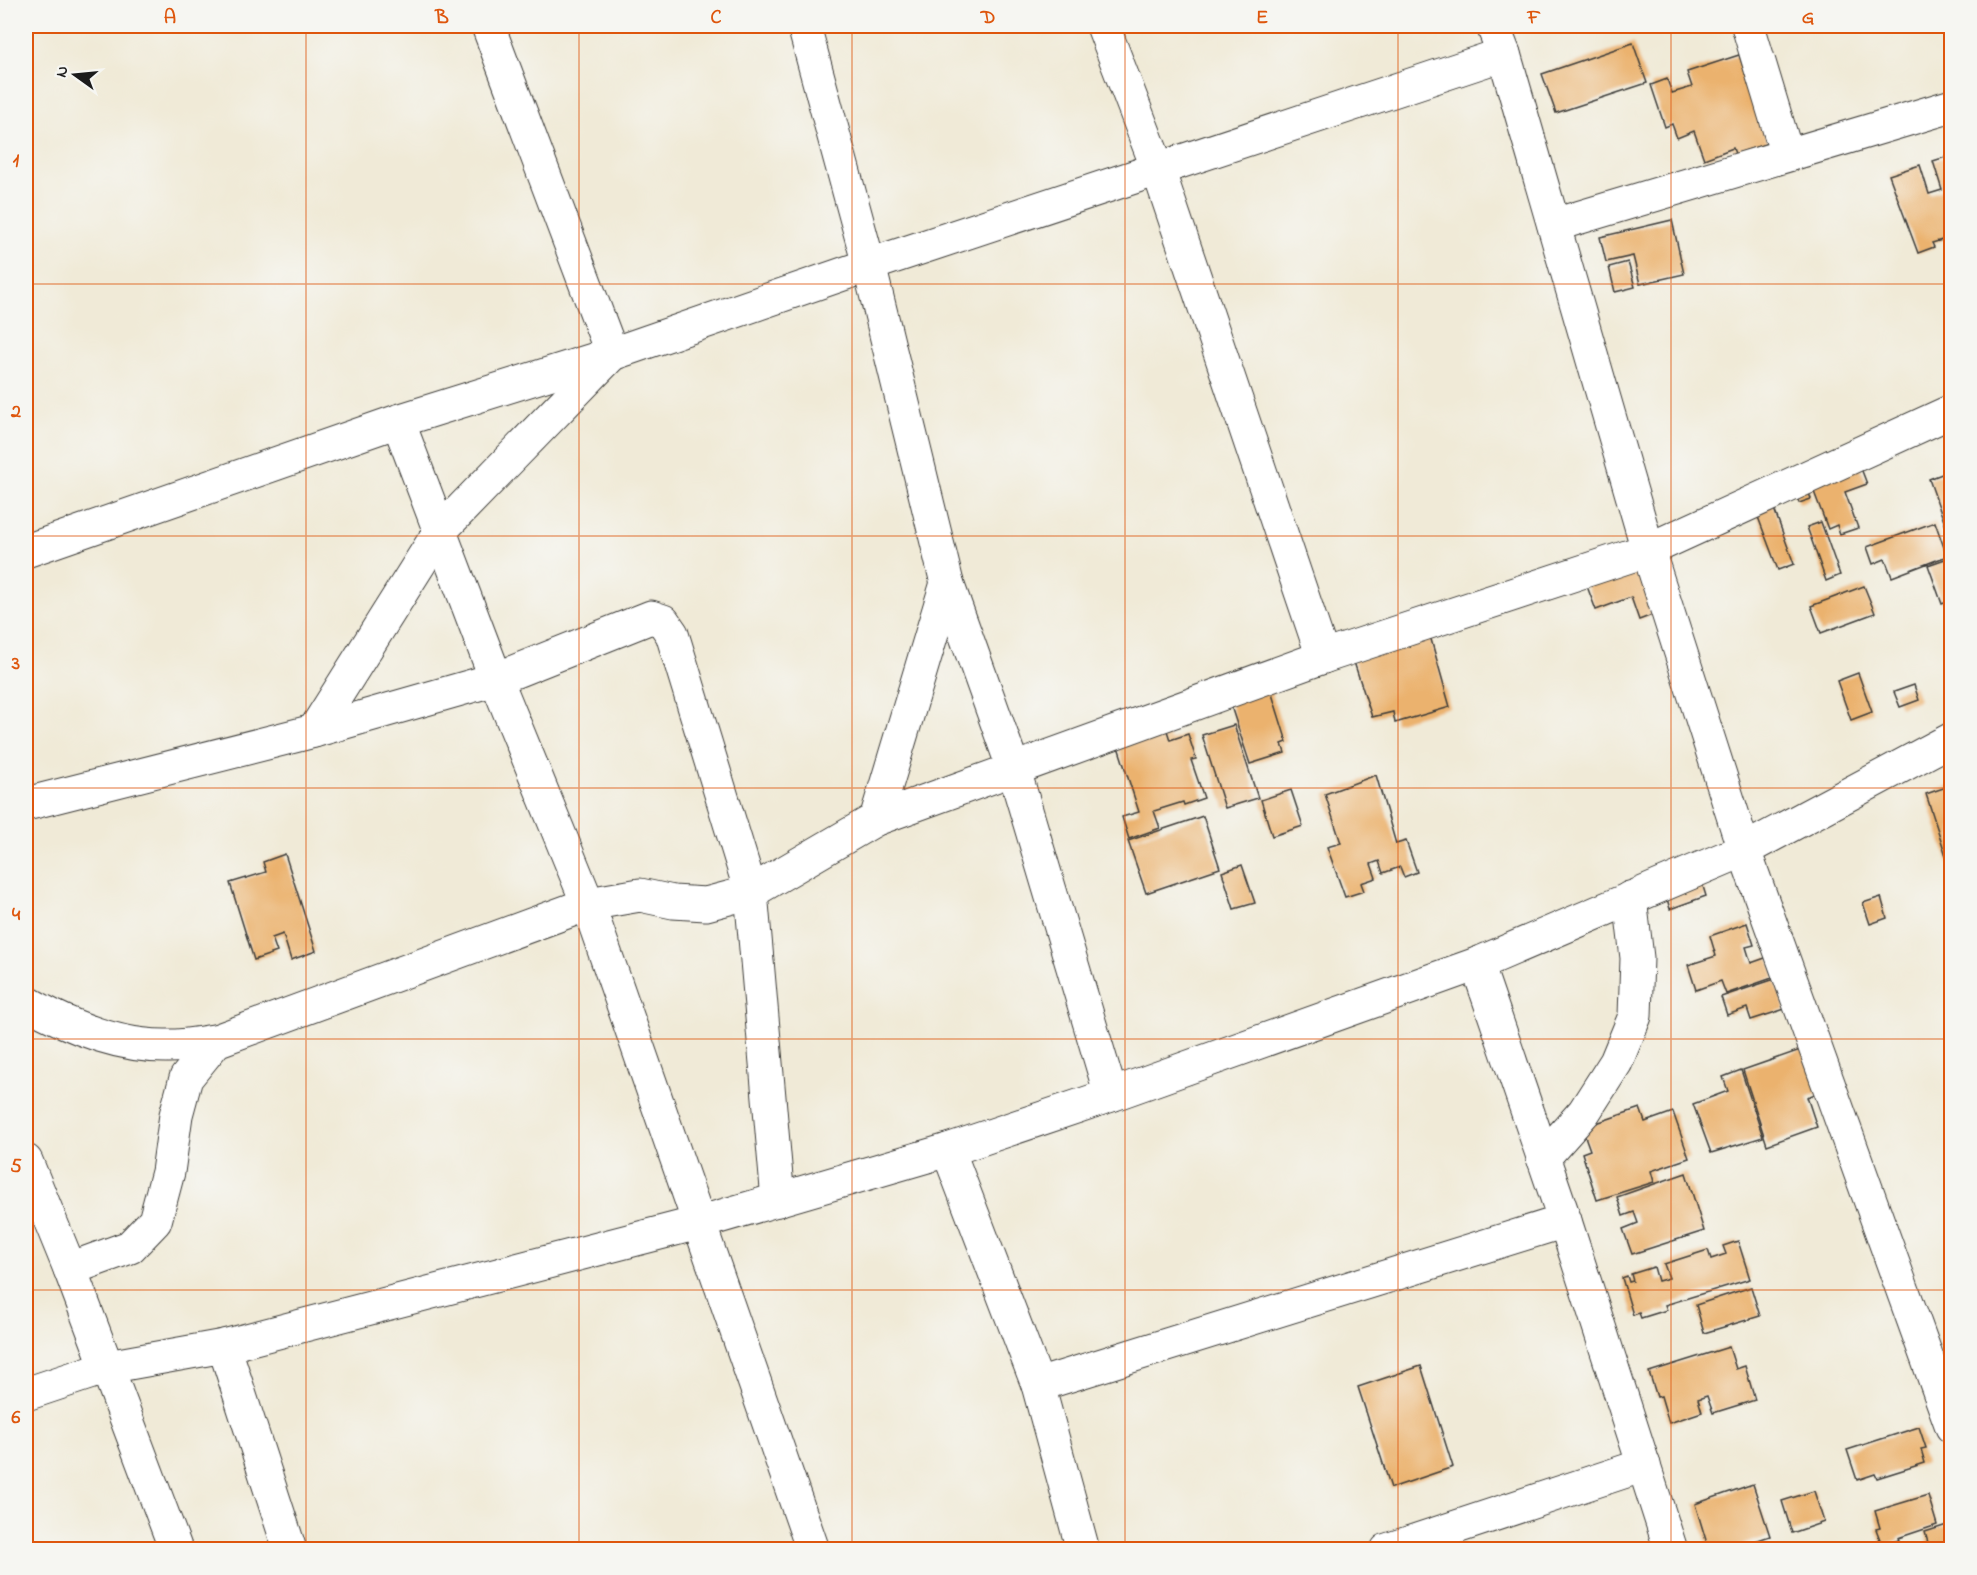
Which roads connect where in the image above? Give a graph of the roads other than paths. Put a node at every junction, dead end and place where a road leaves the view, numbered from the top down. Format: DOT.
graph roads {
  1 [pos="488,26"];
  2 [pos="804,26"];
  3 [pos="1103,26"];
  4 [pos="1748,26"];
  5 [pos="1498,40"];
  6 [pos="1952,106"];
  7 [pos="1787,155"];
  8 [pos="1158,169"];
  9 [pos="1554,225"];
  10 [pos="869,265"];
  11 [pos="612,354"];
  12 [pos="1952,411"];
  13 [pos="398,421"];
  14 [pos="441,531"];
  15 [pos="1648,550"];
  16 [pos="26,551"];
  17 [pos="947,583"];
  18 [pos="1323,657"];
  19 [pos="496,680"];
  20 [pos="314,731"];
  21 [pos="1952,739"];
  22 [pos="1014,770"];
  23 [pos="26,804"];
  24 [pos="876,819"];
  25 [pos="1744,850"];
  26 [pos="751,892"];
  27 [pos="1630,898"];
  28 [pos="588,904"];
  29 [pos="1477,964"];
  30 [pos="26,1002"];
  31 [pos="216,1041"];
  32 [pos="1111,1095"];
  33 [pos="948,1150"];
  34 [pos="1543,1158"];
  35 [pos="26,1161"];
  36 [pos="778,1200"];
  37 [pos="1565,1221"];
  38 [pos="698,1223"];
  39 [pos="70,1269"];
  40 [pos="224,1346"];
  41 [pos="107,1366"];
  42 [pos="1038,1385"];
  43 [pos="26,1394"];
  44 [pos="1952,1427"];
  45 [pos="1644,1465"];
  46 [pos="176,1550"];
  47 [pos="290,1550"];
  48 [pos="813,1550"];
  49 [pos="1083,1550"];
  50 [pos="1387,1550"];
  51 [pos="1671,1550"];
  1 -- 11 [label="street"];
  2 -- 10 [label="street"];
  3 -- 8 [label="street"];
  4 -- 7 [label="street"];
  5 -- 8 [label="street"];
  5 -- 9 [label="street"];
  6 -- 7 [label="street"];
  7 -- 9 [label="street"];
  8 -- 10 [label="street"];
  8 -- 18 [label="street"];
  9 -- 15 [label="street"];
  10 -- 11 [label="street"];
  10 -- 17 [label="street"];
  11 -- 13 [label="street"];
  11 -- 14 [label="street"];
  12 -- 15 [label="street"];
  13 -- 14 [label="street"];
  13 -- 16 [label="street"];
  14 -- 19 [label="street"];
  14 -- 20 [label="street"];
  15 -- 18 [label="street"];
  15 -- 25 [label="street"];
  17 -- 22 [label="street"];
  17 -- 24 [label="street"];
  18 -- 22 [label="street"];
  19 -- 20 [label="street"];
  19 -- 26 [label="street"];
  19 -- 28 [label="street"];
  20 -- 23 [label="street"];
  21 -- 25 [label="street"];
  22 -- 24 [label="street"];
  22 -- 32 [label="street"];
  24 -- 26 [label="street"];
  25 -- 27 [label="street"];
  25 -- 44 [label="street"];
  26 -- 28 [label="street"];
  26 -- 36 [label="street"];
  27 -- 29 [label="street"];
  27 -- 34 [label="street"];
  28 -- 31 [label="street"];
  28 -- 38 [label="street"];
  29 -- 32 [label="street"];
  29 -- 34 [label="street"];
  30 -- 31 [label="street"];
  31 -- 39 [label="street"];
  32 -- 33 [label="street"];
  33 -- 36 [label="street"];
  33 -- 42 [label="street"];
  34 -- 37 [label="street"];
  35 -- 39 [label="street"];
  36 -- 38 [label="street"];
  37 -- 42 [label="street"];
  37 -- 45 [label="street"];
  38 -- 40 [label="street"];
  38 -- 48 [label="street"];
  39 -- 41 [label="street"];
  40 -- 41 [label="street"];
  40 -- 47 [label="street"];
  41 -- 43 [label="street"];
  41 -- 46 [label="street"];
  42 -- 49 [label="street"];
  45 -- 50 [label="street"];
  45 -- 51 [label="street"];
}
